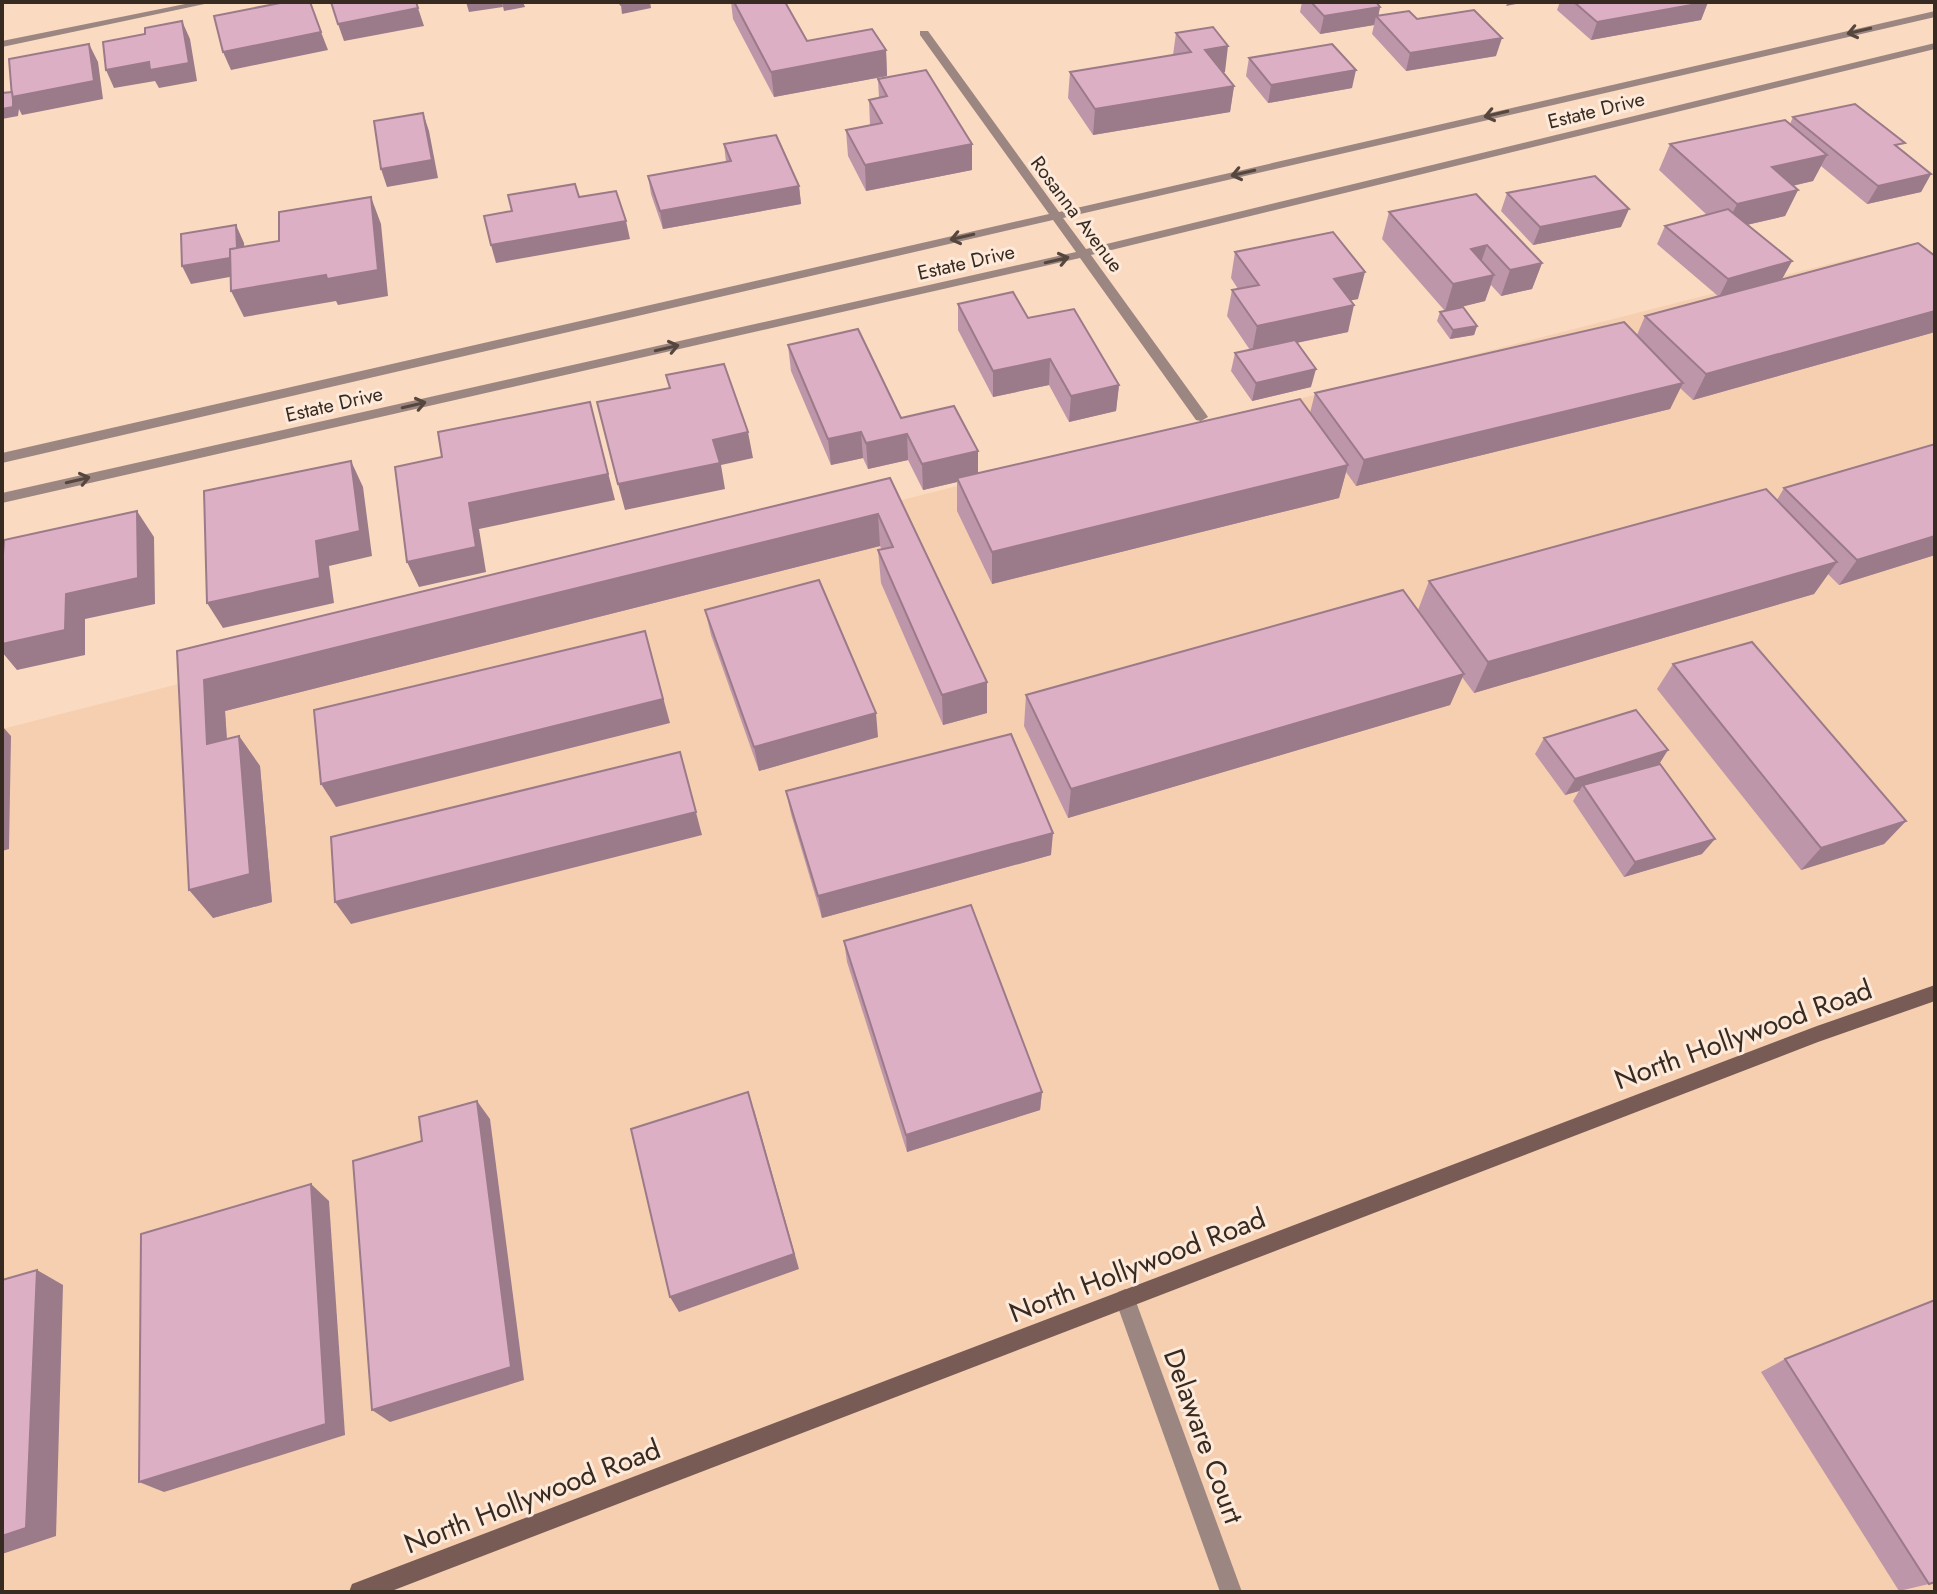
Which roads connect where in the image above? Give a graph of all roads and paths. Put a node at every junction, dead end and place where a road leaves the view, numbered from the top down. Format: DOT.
graph roads {
  1 [pos="209,2"];
  2 [pos="1935,14"];
  3 [pos="924,33"];
  4 [pos="2,44"];
  5 [pos="1935,46"];
  6 [pos="1054,216"];
  7 [pos="1086,253"];
  8 [pos="1201,417"];
  9 [pos="2,458"];
  10 [pos="2,498"];
  11 [pos="1935,993"];
  12 [pos="1125,1299"];
  13 [pos="360,1592"];
  14 [pos="1231,1592"];
  1 -- 4 [label="street"];
  2 -- 6 [label="street, Estate Drive, one-way"];
  3 -- 6 [label="street, Rosanna Avenue"];
  5 -- 7 [label="street, Estate Drive"];
  6 -- 7 [label="street, Rosanna Avenue"];
  6 -- 9 [label="street, Estate Drive, one-way"];
  7 -- 8 [label="street, Rosanna Avenue"];
  10 -- 7 [label="street, Estate Drive, one-way"];
  11 -- 12 [label="main road, North Hollywood Road"];
  12 -- 13 [label="main road, North Hollywood Road"];
  12 -- 14 [label="street, Delaware Court"];
}
